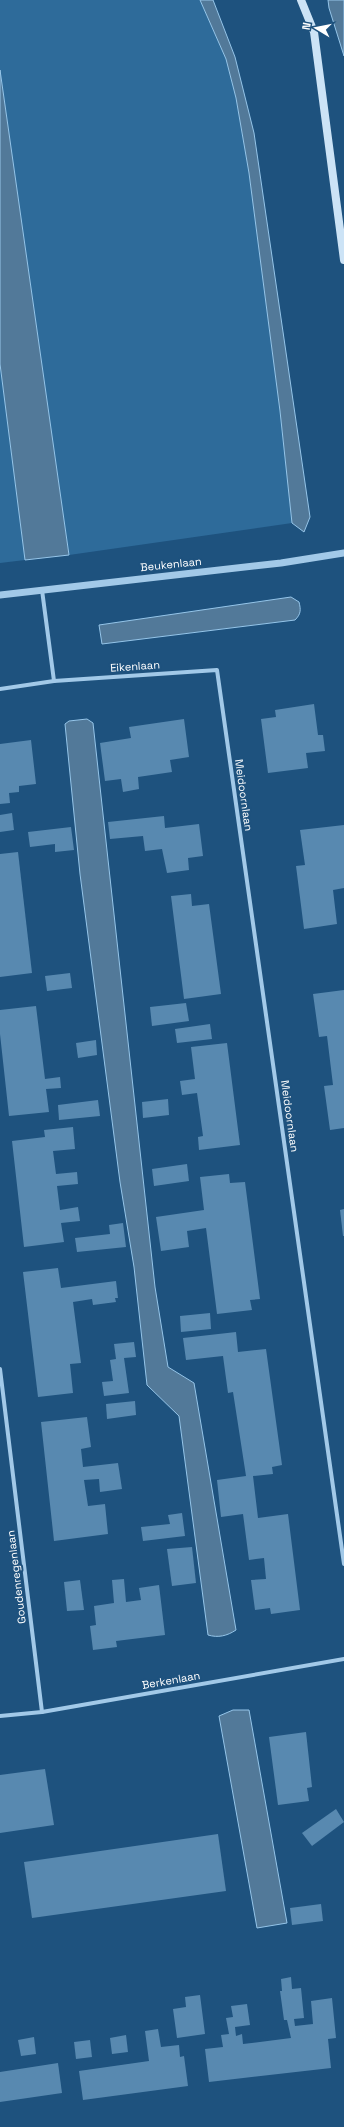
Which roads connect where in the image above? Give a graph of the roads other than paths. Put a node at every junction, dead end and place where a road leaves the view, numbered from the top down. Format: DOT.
graph roads {
  1 [pos="301,0"];
  2 [pos="344,260"];
  3 [pos="344,552"];
  4 [pos="42,589"];
  5 [pos="0,595"];
  6 [pos="217,670"];
  7 [pos="54,681"];
  8 [pos="0,689"];
  9 [pos="0,1369"];
  10 [pos="344,1564"];
  11 [pos="344,1659"];
  12 [pos="42,1712"];
  13 [pos="0,1716"];
  1 -- 2 [label="main road"];
  3 -- 4 [label="street, Beukenlaan"];
  4 -- 5 [label="street, Beukenlaan"];
  4 -- 7 [label="street"];
  6 -- 7 [label="street, Eikenlaan"];
  6 -- 10 [label="street, Meidoornlaan"];
  7 -- 8 [label="street, Eikenlaan"];
  9 -- 12 [label="street, Goudenregenlaan"];
  11 -- 12 [label="street, Berkenlaan"];
  12 -- 13 [label="street, Berkenlaan"];
}
